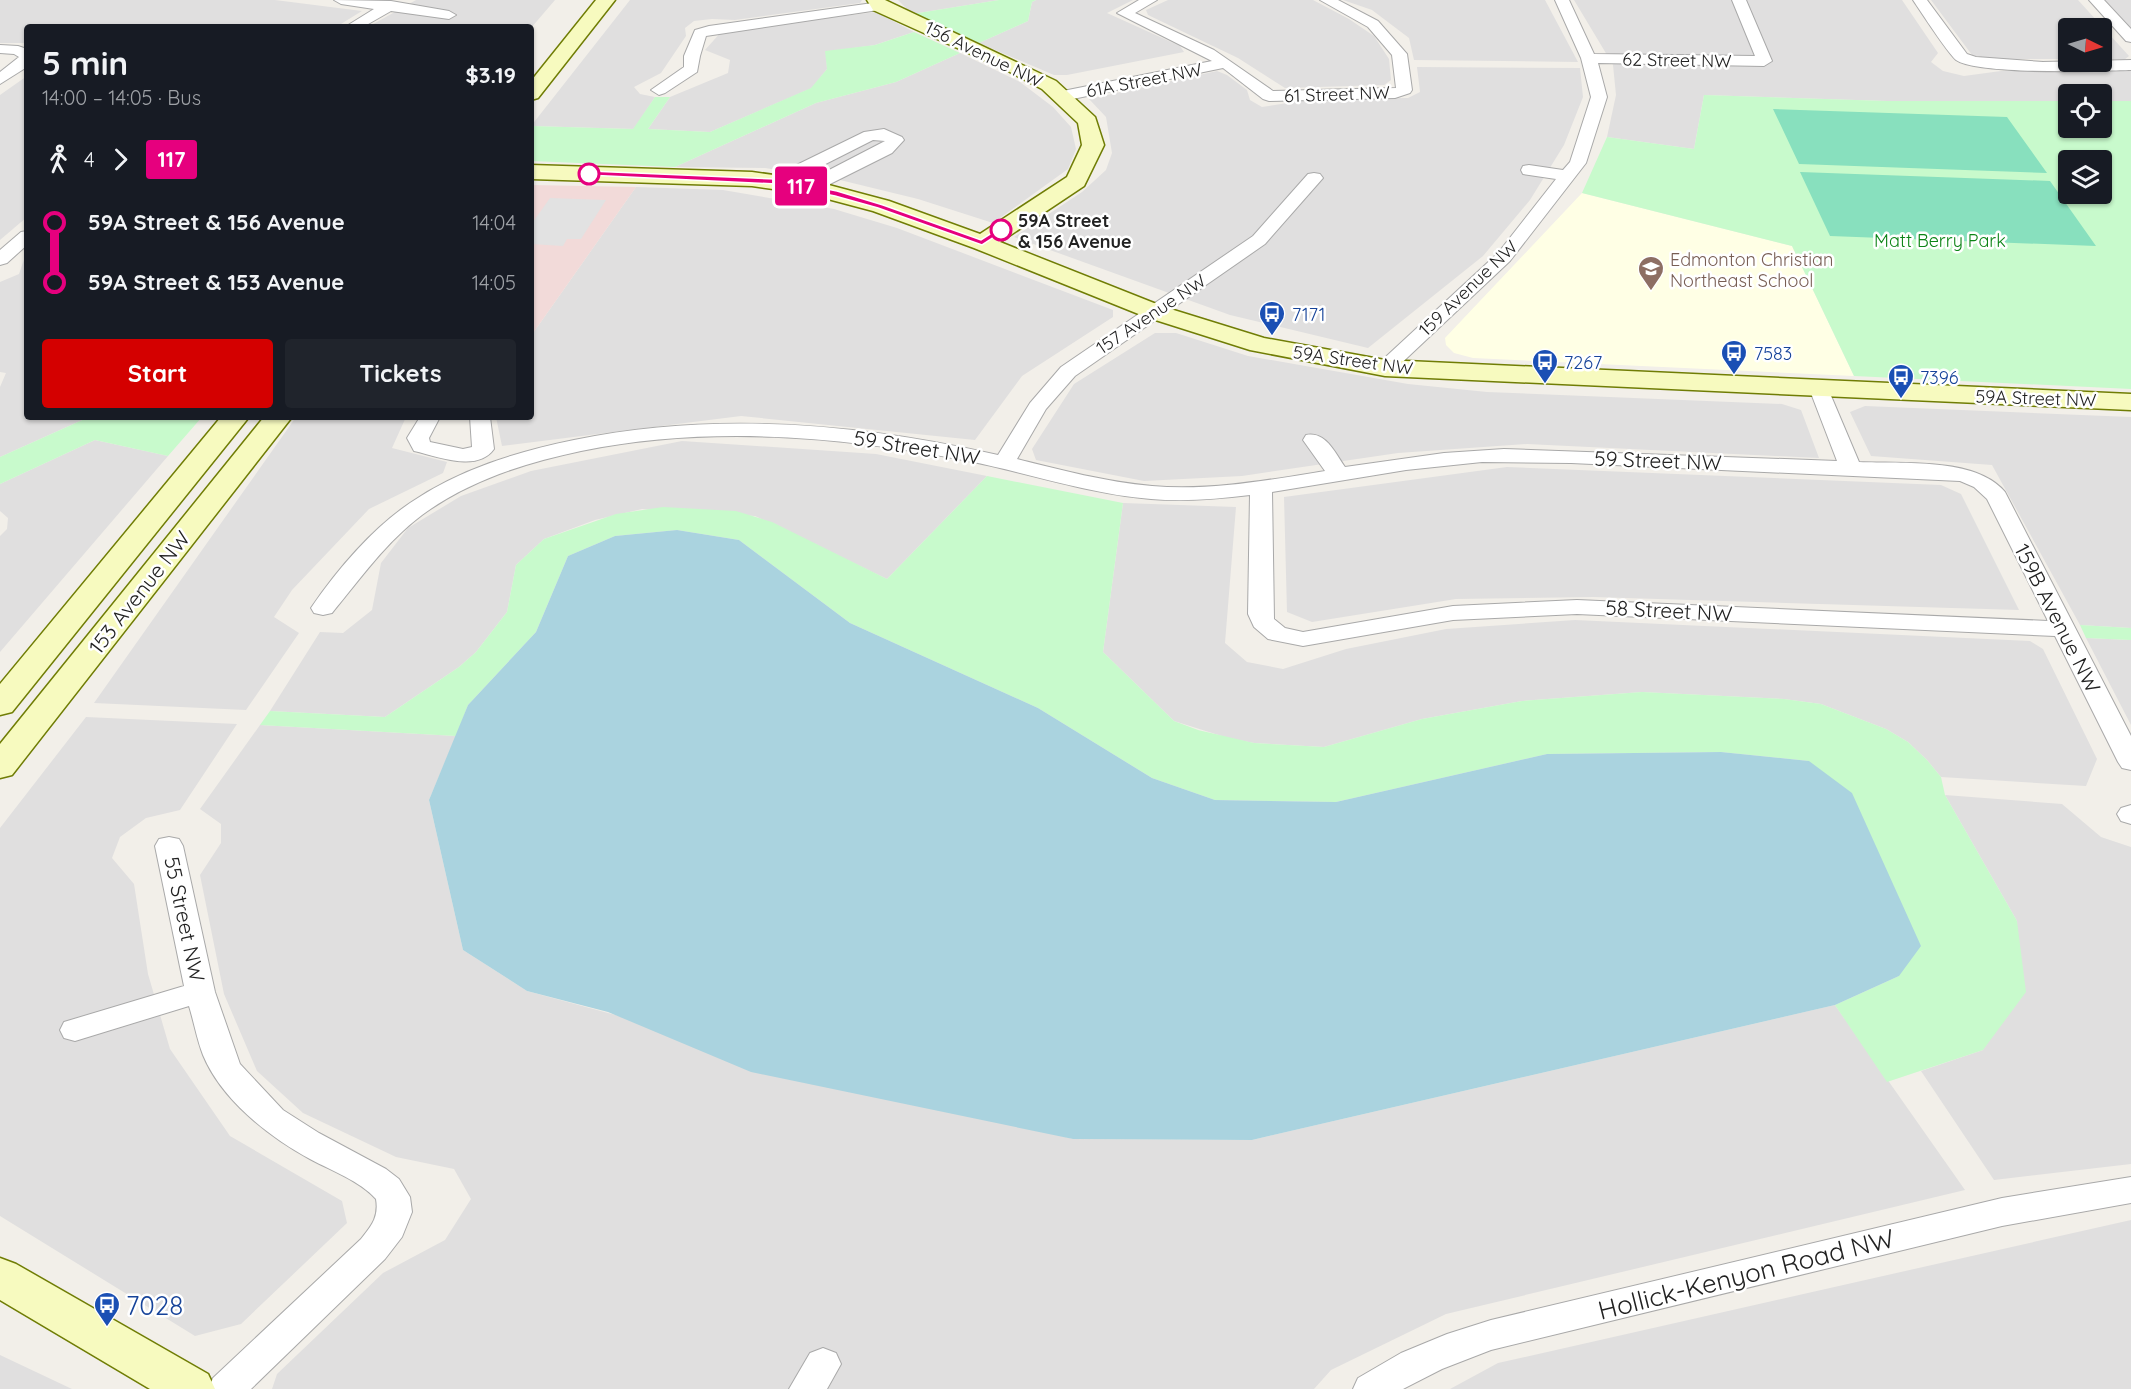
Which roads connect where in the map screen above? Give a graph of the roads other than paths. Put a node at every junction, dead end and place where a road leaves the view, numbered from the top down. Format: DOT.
graph roads {
  1 [pos="341,0"];
  2 [pos="606,0"];
  3 [pos="1150,0"];
  4 [pos="1327,0"];
  5 [pos="1562,0"];
  6 [pos="1739,0"];
  7 [pos="1920,0"];
  8 [pos="2096,0"];
  9 [pos="395,3"];
  10 [pos="878,3"];
  11 [pos="449,15"];
  12 [pos="357,24"];
  13 [pos="2131,38"];
  14 [pos="0,49"];
  15 [pos="24,53"];
  16 [pos="1209,53"];
  17 [pos="1589,58"];
  18 [pos="24,61"];
  19 [pos="1226,63"];
  20 [pos="2131,65"];
  21 [pos="0,79"];
  22 [pos="534,90"];
  23 [pos="660,90"];
  24 [pos="1056,91"];
  25 [pos="1529,170"];
  26 [pos="534,172"];
  27 [pos="1568,176"];
  28 [pos="1314,178"];
  29 [pos="776,182"];
  30 [pos="810,187"];
  31 [pos="24,239"];
  32 [pos="982,243"];
  33 [pos="0,259"];
  34 [pos="1155,312"];
  35 [pos="1385,368"];
  36 [pos="1819,388"];
  37 [pos="2131,402"];
  38 [pos="233,420"];
  39 [pos="276,420"];
  40 [pos="428,420"];
  41 [pos="480,420"];
  42 [pos="1314,440"];
  43 [pos="487,460"];
  44 [pos="1004,462"];
  45 [pos="1851,468"];
  46 [pos="1339,474"];
  47 [pos="1977,479"];
  48 [pos="1261,486"];
  49 [pos="323,608"];
  50 [pos="2063,629"];
  51 [pos="0,705"];
  52 [pos="2131,762"];
  53 [pos="0,767"];
  54 [pos="169,846"];
  55 [pos="200,992"];
  56 [pos="75,1030"];
  57 [pos="2131,1190"];
  58 [pos="0,1277"];
  59 [pos="191,1389"];
  60 [pos="226,1389"];
  61 [pos="1371,1389"];
  1 -- 9 [label="street"];
  2 -- 22 [label="street"];
  3 -- 16 [label="street"];
  4 -- 19 [label="street, 61 Street NW"];
  5 -- 17 [label="street, 159 Avenue NW"];
  6 -- 17 [label="street, 62 Street NW"];
  7 -- 20 [label="street"];
  8 -- 13 [label="street"];
  9 -- 11 [label="street"];
  9 -- 12 [label="street"];
  10 -- 23 [label="street"];
  10 -- 24 [label="street, 156 Avenue NW"];
  14 -- 15 [label="street"];
  16 -- 19 [label="street"];
  16 -- 24 [label="street, 61A Street NW"];
  17 -- 27 [label="street, 159 Avenue NW"];
  18 -- 21 [label="street"];
  19 -- 24 [label="street, 61A Street NW"];
  24 -- 32 [label="street, 156 Avenue NW"];
  25 -- 27 [label="street"];
  26 -- 29 [label="street, 59A Street NW"];
  27 -- 35 [label="street, 159 Avenue NW"];
  28 -- 34 [label="street, 157 Avenue NW"];
  29 -- 30 [label="street, 59A Street NW"];
  29 -- 30 [label="street"];
  30 -- 32 [label="street, 59A Street NW"];
  31 -- 33 [label="street"];
  32 -- 34 [label="street, 59A Street NW"];
  34 -- 35 [label="street, 59A Street NW"];
  34 -- 44 [label="street, 157 Avenue NW"];
  35 -- 36 [label="street, 59A Street NW"];
  36 -- 37 [label="street, 59A Street NW"];
  36 -- 45 [label="street"];
  38 -- 51 [label="street, 153 Avenue NW"];
  39 -- 53 [label="street, 153 Avenue NW"];
  40 -- 43 [label="street, 59 Street NW"];
  41 -- 43 [label="street"];
  42 -- 46 [label="street"];
  43 -- 44 [label="street, 59 Street NW"];
  43 -- 49 [label="street, 59 Street NW"];
  44 -- 48 [label="street, 59 Street NW"];
  45 -- 46 [label="street, 59 Street NW"];
  45 -- 47 [label="street, 59 Street NW"];
  46 -- 48 [label="street, 59 Street NW"];
  47 -- 50 [label="street, 159B Avenue NW"];
  48 -- 50 [label="street, 58 Street NW"];
  50 -- 52 [label="street, 159B Avenue NW"];
  54 -- 55 [label="street, 55 Street NW"];
  55 -- 56 [label="street, 55 Street NW"];
  55 -- 60 [label="street, 55 Street NW"];
  57 -- 61 [label="street, Hollick-Kenyon Road NW"];
  58 -- 59 [label="street"];
}
